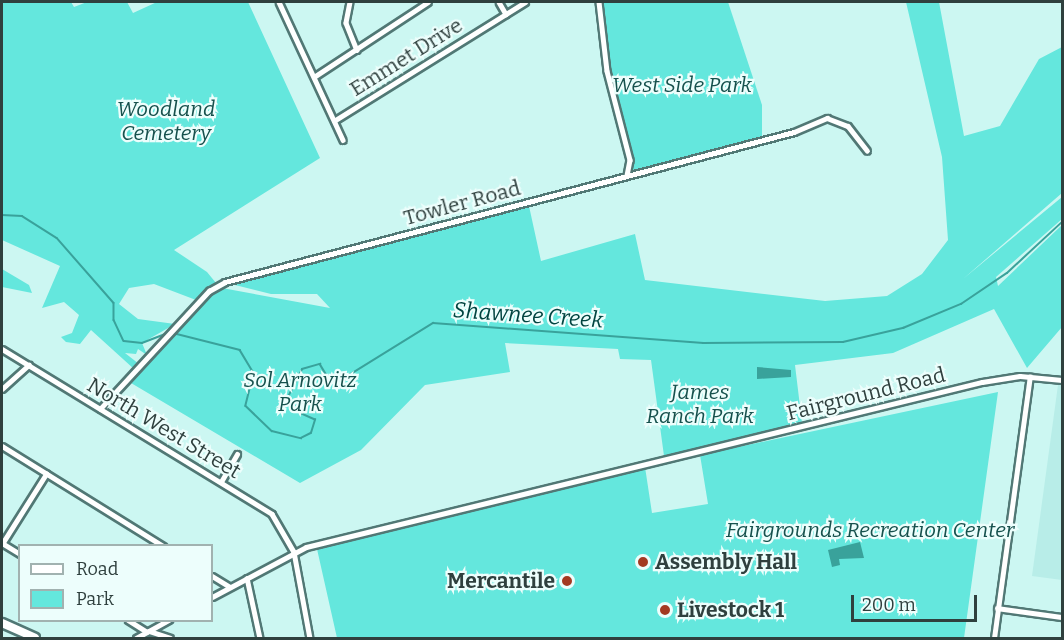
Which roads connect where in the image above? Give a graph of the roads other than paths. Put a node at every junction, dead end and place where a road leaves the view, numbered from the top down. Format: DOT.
graph roads {
  1 [pos="279,2"];
  2 [pos="350,2"];
  3 [pos="428,2"];
  4 [pos="499,2"];
  5 [pos="525,2"];
  6 [pos="599,2"];
  7 [pos="506,14"];
  8 [pos="357,50"];
  9 [pos="314,77"];
  10 [pos="334,121"];
  11 [pos="343,140"];
  12 [pos="867,150"];
  13 [pos="627,176"];
  14 [pos="2,349"];
  15 [pos="29,365"];
  16 [pos="1030,376"];
  17 [pos="1062,381"];
  18 [pos="2,389"];
  19 [pos="100,409"];
  20 [pos="2,446"];
  21 [pos="237,454"];
  22 [pos="46,474"];
  23 [pos="220,482"];
  24 [pos="2,543"];
  25 [pos="160,544"];
  26 [pos="294,552"];
  27 [pos="18,553"];
  28 [pos="213,577"];
  29 [pos="247,578"];
  30 [pos="230,587"];
  31 [pos="213,596"];
  32 [pos="997,608"];
  33 [pos="1062,617"];
  34 [pos="130,622"];
  35 [pos="167,622"];
  36 [pos="2,623"];
  37 [pos="148,632"];
  38 [pos="35,639"];
  39 [pos="135,639"];
  40 [pos="170,639"];
  41 [pos="260,639"];
  42 [pos="310,639"];
  43 [pos="994,639"];
  1 -- 9 [label="street"];
  2 -- 8 [label="street"];
  3 -- 8 [label="street"];
  4 -- 7 [label="street"];
  5 -- 7 [label="street, Emmet Drive"];
  6 -- 13 [label="street"];
  7 -- 10 [label="street, Emmet Drive"];
  8 -- 9 [label="street"];
  9 -- 10 [label="street"];
  10 -- 11 [label="street"];
  12 -- 13 [label="street, Towler Road"];
  13 -- 19 [label="street, Towler Road"];
  14 -- 15 [label="street, North West Street"];
  15 -- 18 [label="street"];
  15 -- 19 [label="street, North West Street"];
  16 -- 17 [label="street, Fairground Road"];
  16 -- 26 [label="street, Fairground Road"];
  16 -- 32 [label="street"];
  19 -- 23 [label="street, North West Street"];
  20 -- 22 [label="street"];
  21 -- 23 [label="street"];
  22 -- 24 [label="street"];
  22 -- 25 [label="street"];
  23 -- 26 [label="street, North West Street"];
  24 -- 27 [label="street"];
  26 -- 29 [label="street, Fairground Road"];
  26 -- 42 [label="street, North West Street"];
  28 -- 30 [label="street"];
  29 -- 30 [label="street, Fairground Road"];
  29 -- 41 [label="street"];
  30 -- 31 [label="street, Fairground Road"];
  32 -- 33 [label="street"];
  32 -- 43 [label="street"];
  34 -- 37 [label="street"];
  35 -- 37 [label="street"];
  36 -- 38 [label="highway"];
  37 -- 39 [label="street"];
  37 -- 40 [label="street"];
}
